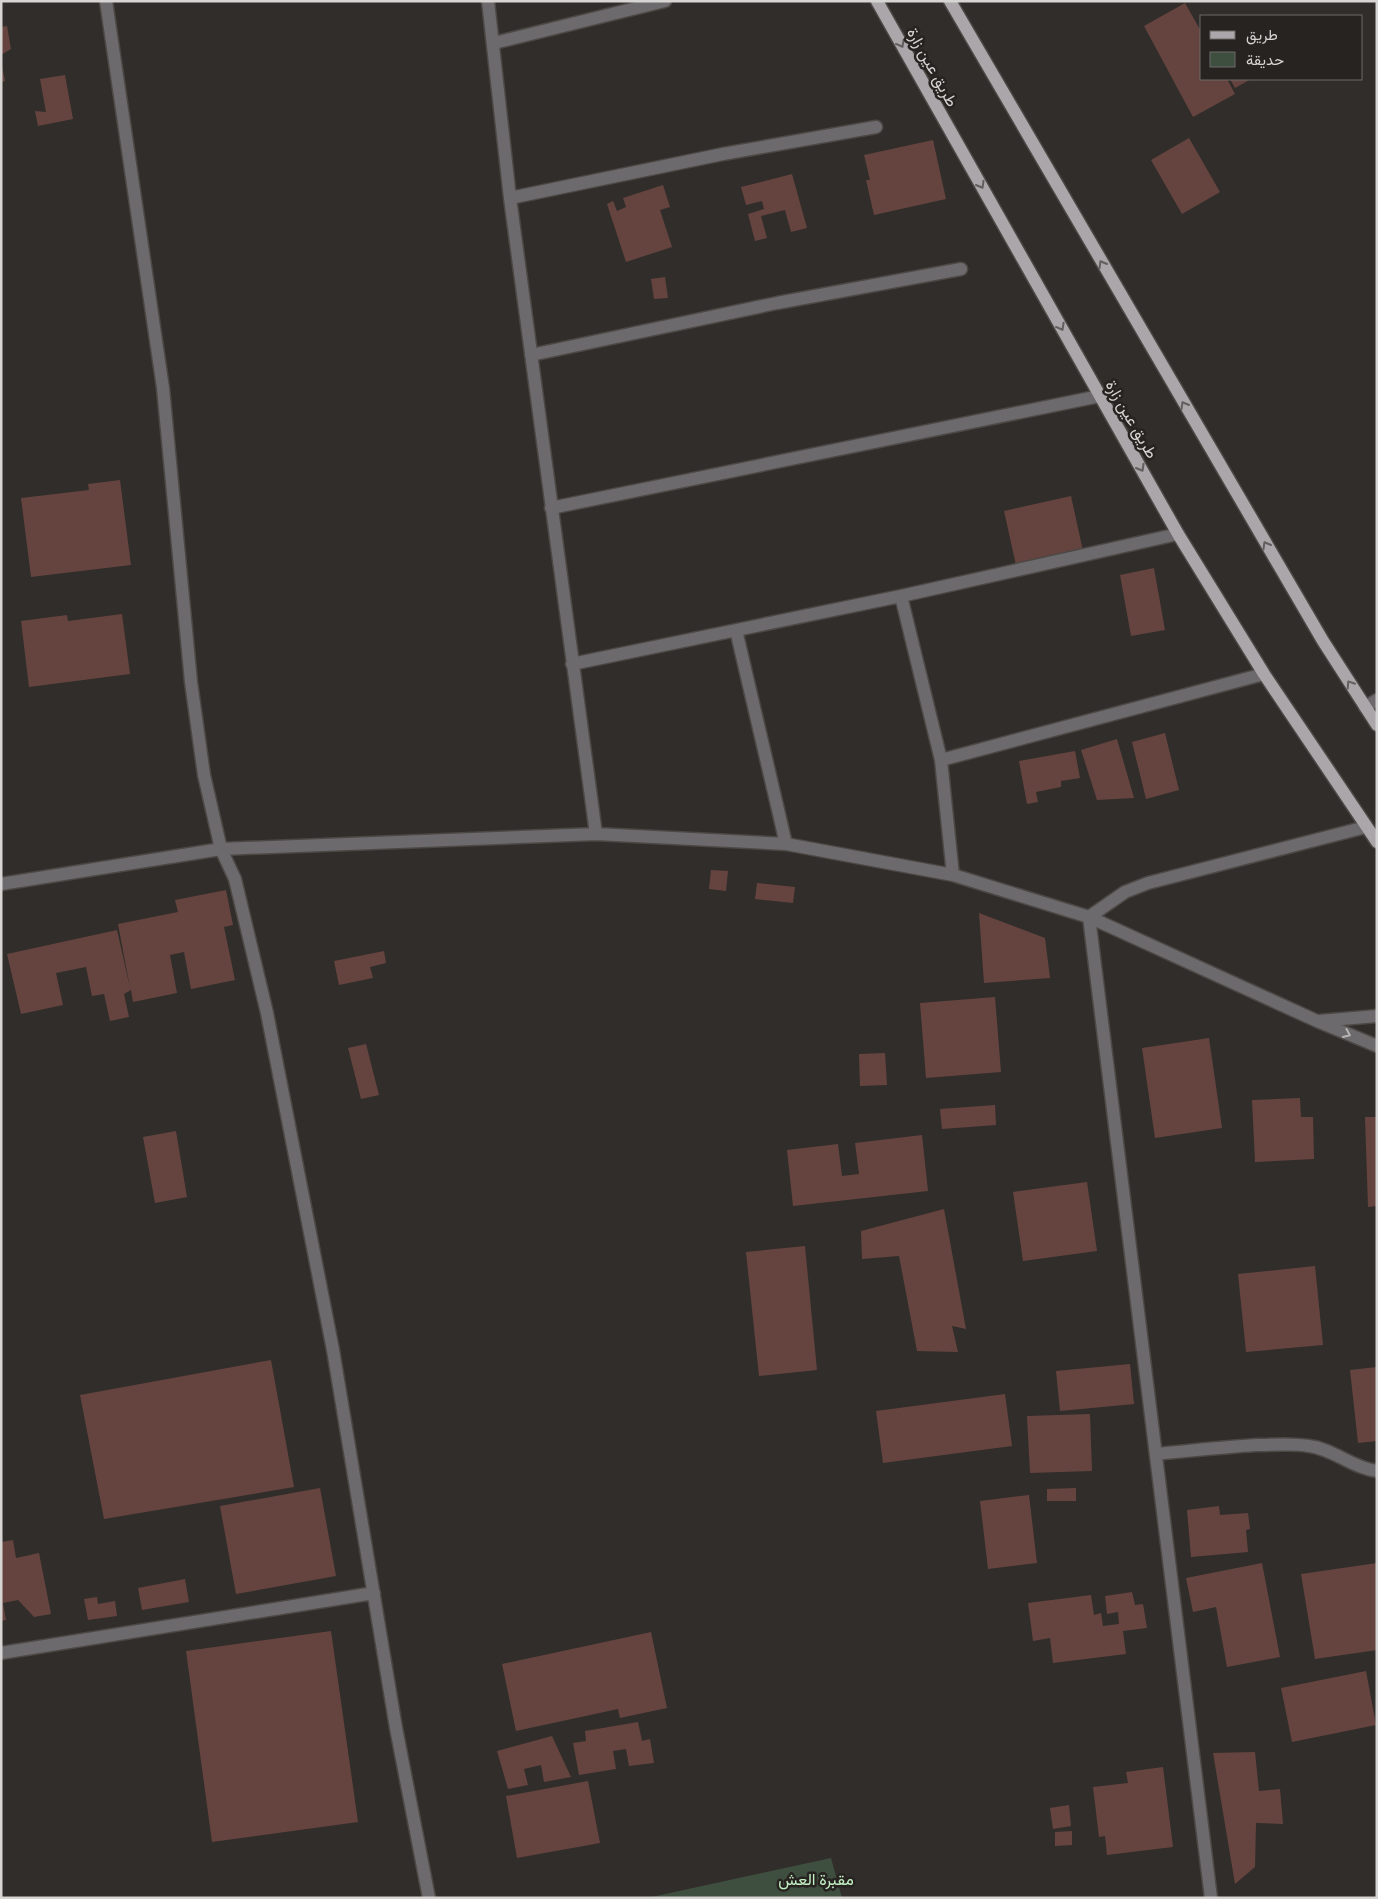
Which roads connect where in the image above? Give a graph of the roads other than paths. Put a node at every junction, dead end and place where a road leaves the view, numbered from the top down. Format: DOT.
graph roads {
  1 [pos="106,1"];
  2 [pos="488,1"];
  3 [pos="665,1"];
  4 [pos="877,1"];
  5 [pos="950,1"];
  6 [pos="494,43"];
  7 [pos="876,127"];
  8 [pos="510,198"];
  9 [pos="960,269"];
  10 [pos="531,355"];
  11 [pos="1100,396"];
  12 [pos="551,508"];
  13 [pos="1178,534"];
  14 [pos="902,596"];
  15 [pos="736,630"];
  16 [pos="572,664"];
  17 [pos="1264,674"];
  18 [pos="1377,700"];
  19 [pos="1364,707"];
  20 [pos="1377,725"];
  21 [pos="941,760"];
  22 [pos="1366,827"];
  23 [pos="596,834"];
  24 [pos="1377,842"];
  25 [pos="786,844"];
  26 [pos="221,849"];
  27 [pos="953,875"];
  28 [pos="1,884"];
  29 [pos="1089,917"];
  30 [pos="1377,1016"];
  31 [pos="1317,1021"];
  32 [pos="1377,1046"];
  33 [pos="1156,1454"];
  34 [pos="1377,1471"];
  35 [pos="374,1593"];
  36 [pos="1,1653"];
  37 [pos="429,1898"];
  38 [pos="1211,1898"];
  1 -- 26 [label="street"];
  2 -- 6 [label="street"];
  3 -- 6 [label="street"];
  4 -- 11 [label="main road, طريق عين زارة, one-way"];
  19 -- 5 [label="main road, one-way"];
  6 -- 8 [label="street"];
  7 -- 8 [label="street"];
  8 -- 10 [label="street"];
  9 -- 10 [label="street"];
  10 -- 12 [label="street"];
  11 -- 12 [label="street"];
  11 -- 13 [label="main road, طريق عين زارة, one-way"];
  12 -- 16 [label="street"];
  13 -- 14 [label="street"];
  13 -- 17 [label="main road, طريق عين زارة"];
  14 -- 15 [label="street"];
  14 -- 21 [label="street"];
  15 -- 16 [label="street"];
  15 -- 25 [label="street"];
  16 -- 23 [label="street"];
  17 -- 21 [label="street"];
  17 -- 22 [label="main road, طريق عين زارة"];
  18 -- 19 [label="street"];
  19 -- 20 [label="main road"];
  21 -- 27 [label="street"];
  22 -- 24 [label="main road, طريق عين زارة"];
  22 -- 29 [label="street"];
  23 -- 25 [label="street"];
  23 -- 26 [label="street"];
  25 -- 27 [label="street"];
  26 -- 28 [label="street"];
  26 -- 35 [label="street"];
  27 -- 29 [label="street"];
  29 -- 31 [label="street"];
  29 -- 33 [label="street"];
  30 -- 31 [label="street"];
  31 -- 32 [label="street, one-way"];
  33 -- 34 [label="street"];
  33 -- 38 [label="street"];
  35 -- 36 [label="street"];
  35 -- 37 [label="street"];
}
